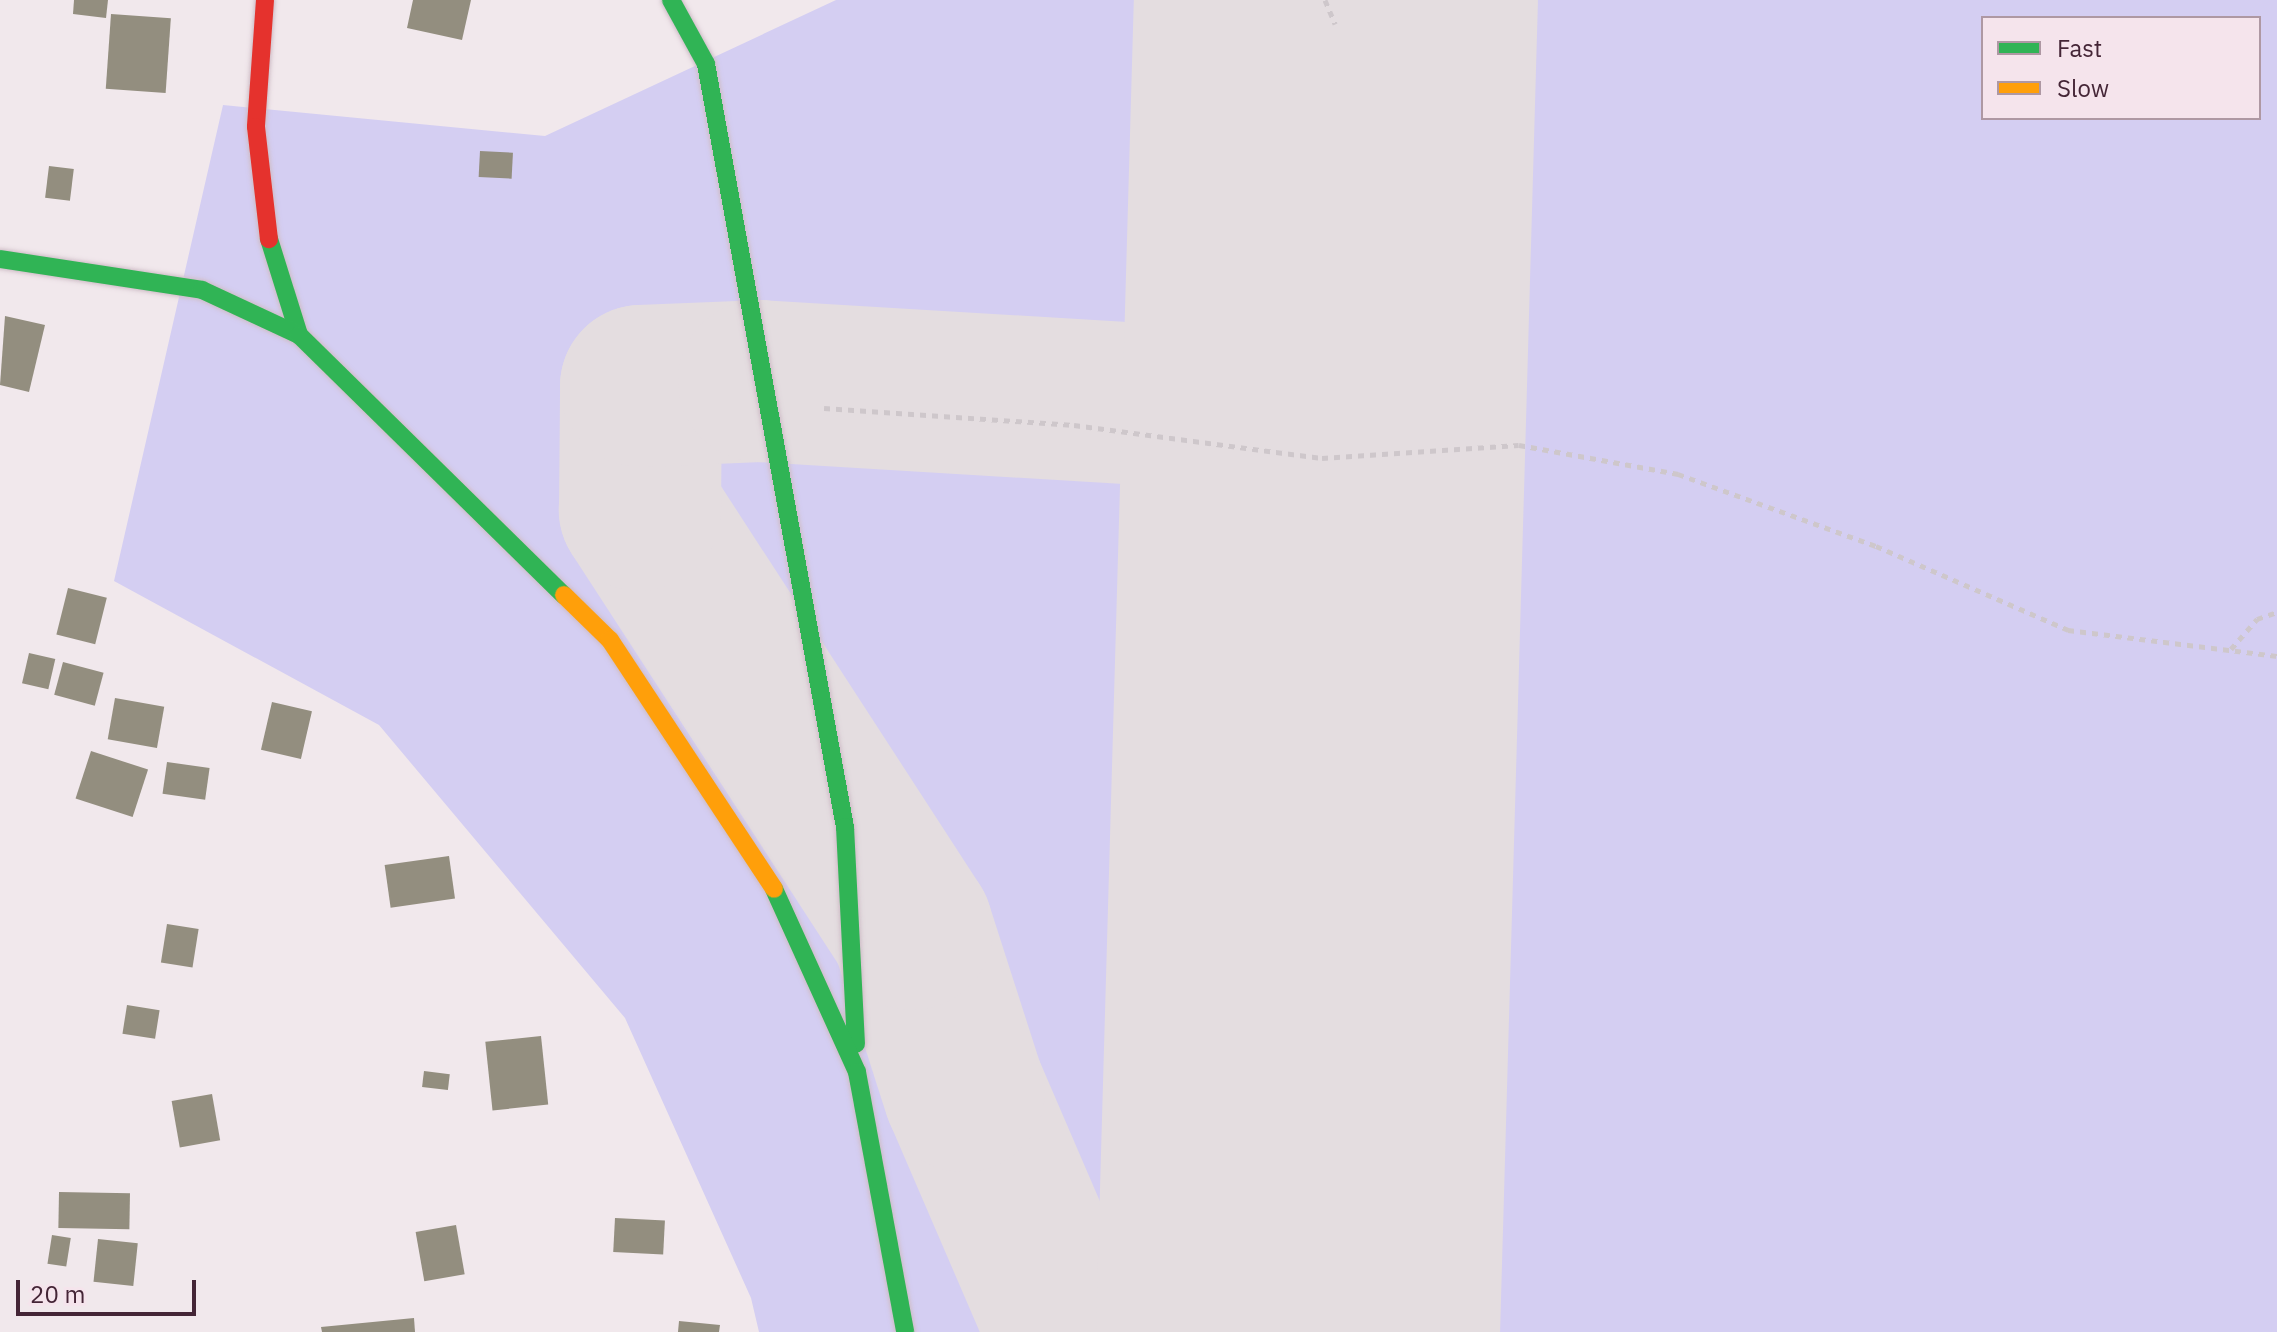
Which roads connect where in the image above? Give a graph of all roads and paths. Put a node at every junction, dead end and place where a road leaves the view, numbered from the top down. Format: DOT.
graph roads {
  1 [pos="265,0"];
  2 [pos="671,0"];
  3 [pos="1325,0"];
  4 [pos="1335,24"];
  5 [pos="0,259"];
  6 [pos="299,335"];
  7 [pos="762,402"];
  8 [pos="2277,612"];
  9 [pos="2230,650"];
  10 [pos="2277,656"];
  11 [pos="857,1072"];
  12 [pos="905,1332"];
  1 -- 6 [label="main road"];
  2 -- 7 [label="main road"];
  3 -- 4 [label="path"];
  5 -- 6 [label="main road"];
  6 -- 11 [label="main road"];
  7 -- 9 [label="path"];
  7 -- 11 [label="main road"];
  8 -- 9 [label="path"];
  9 -- 10 [label="path"];
  11 -- 12 [label="main road"];
}
